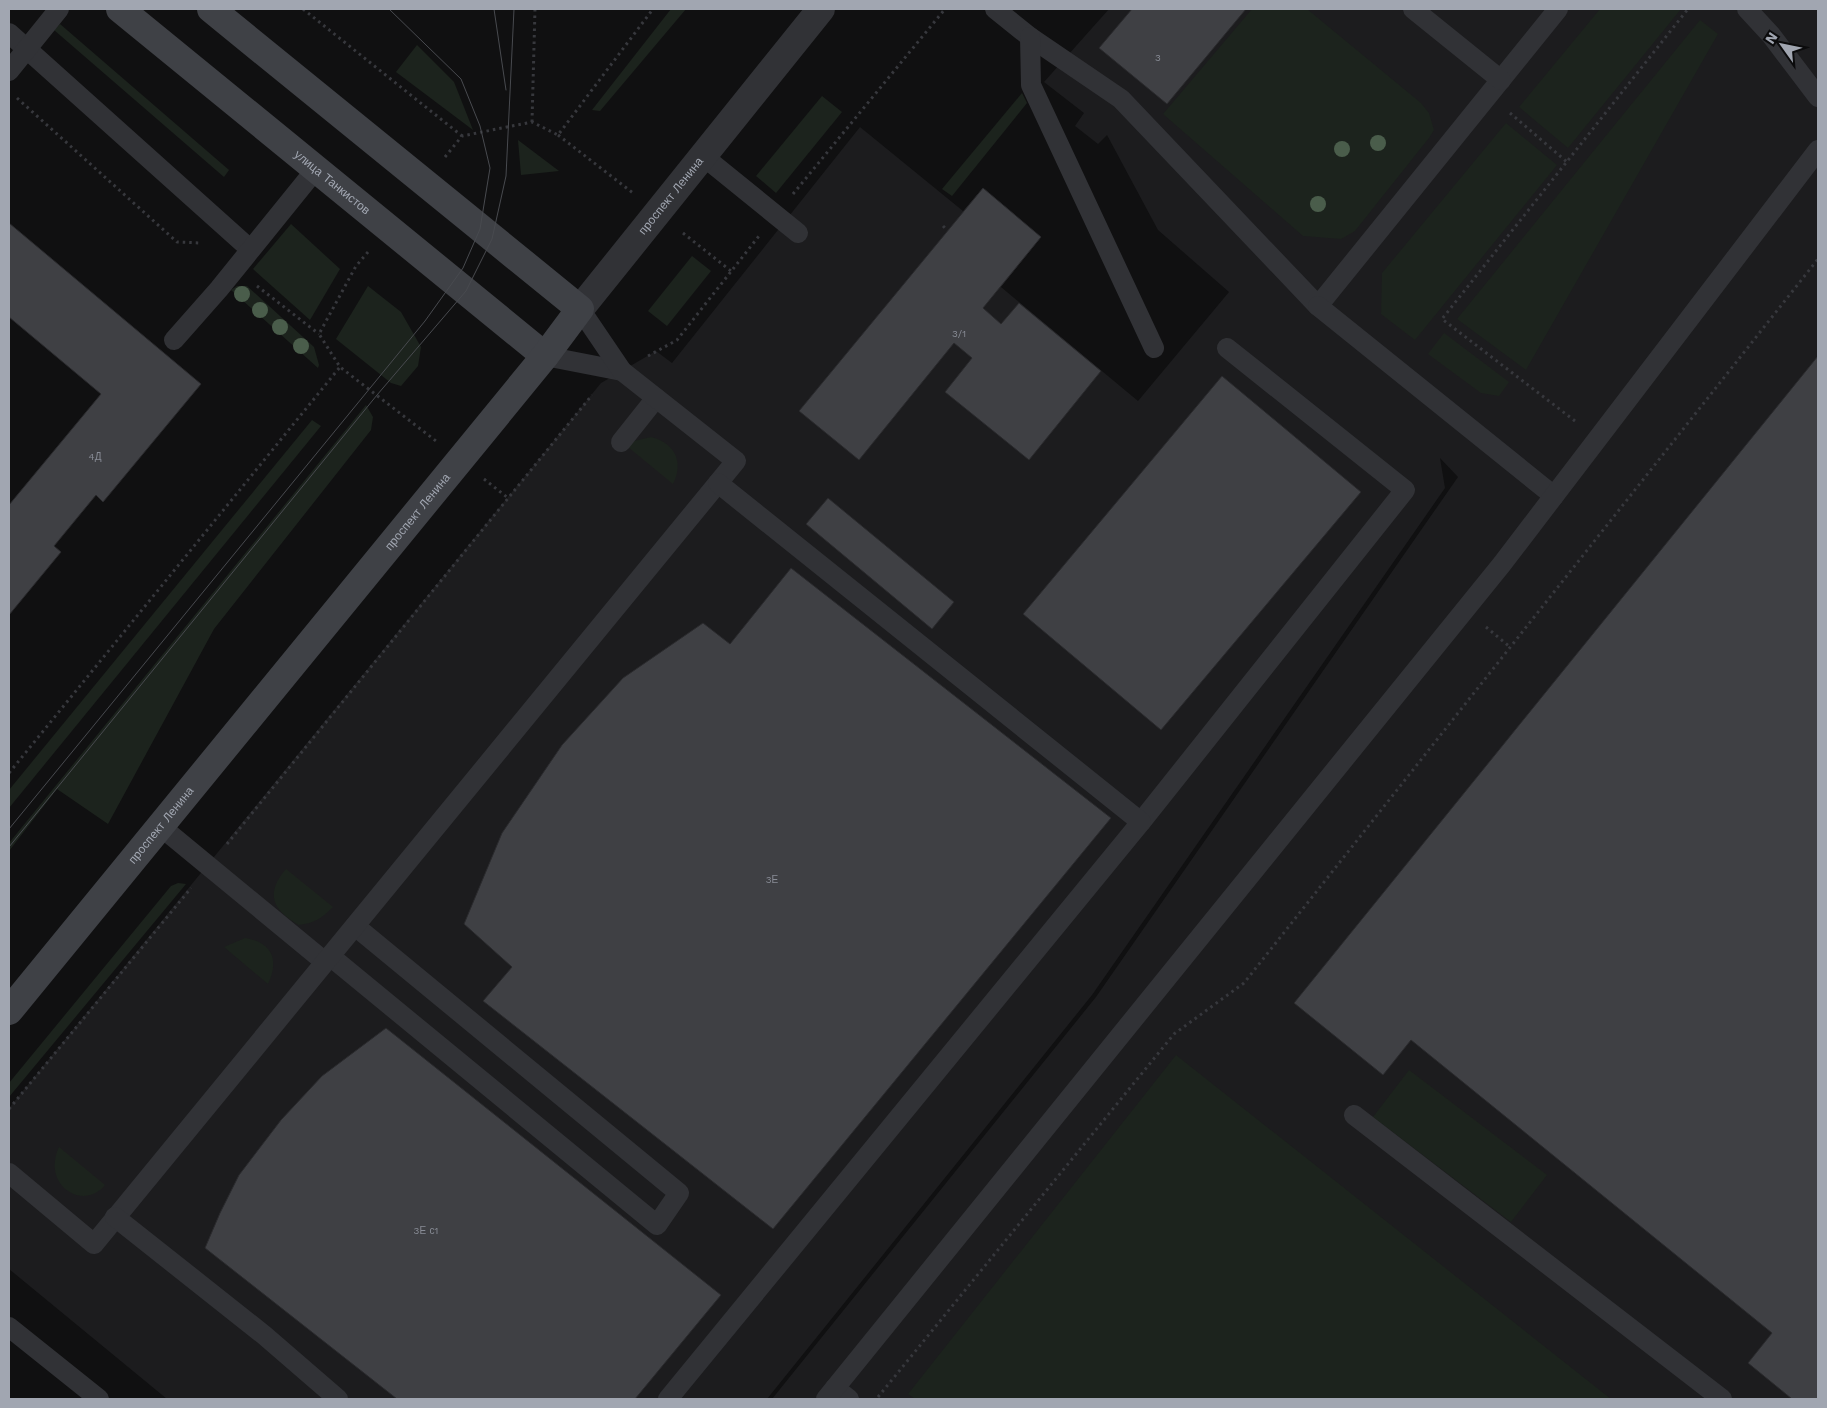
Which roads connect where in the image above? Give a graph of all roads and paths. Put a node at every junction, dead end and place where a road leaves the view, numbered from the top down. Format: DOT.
graph roads {
  1 [pos="59,9"];
  2 [pos="120,9"];
  3 [pos="211,9"];
  4 [pos="303,9"];
  5 [pos="534,9"];
  6 [pos="654,9"];
  7 [pos="821,9"];
  8 [pos="944,9"];
  9 [pos="995,9"];
  10 [pos="1413,9"];
  11 [pos="1558,9"];
  12 [pos="1688,9"];
  13 [pos="1747,9"];
  14 [pos="9,33"];
  15 [pos="1030,37"];
  16 [pos="27,48"];
  17 [pos="9,71"];
  18 [pos="1495,88"];
  19 [pos="1818,97"];
  20 [pos="16,98"];
  21 [pos="532,122"];
  22 [pos="1818,150"];
  23 [pos="703,156"];
  24 [pos="1567,162"];
  25 [pos="316,169"];
  26 [pos="776,214"];
  27 [pos="943,226"];
  28 [pos="948,230"];
  29 [pos="798,233"];
  30 [pos="250,249"];
  31 [pos="1818,260"];
  32 [pos="356,266"];
  33 [pos="234,268"];
  34 [pos="1318,306"];
  35 [pos="580,310"];
  36 [pos="319,334"];
  37 [pos="174,340"];
  38 [pos="1154,348"];
  39 [pos="1227,348"];
  40 [pos="545,356"];
  41 [pos="340,367"];
  42 [pos="622,371"];
  43 [pos="656,398"];
  44 [pos="1598,438"];
  45 [pos="621,442"];
  46 [pos="460,459"];
  47 [pos="718,483"];
  48 [pos="1554,496"];
  49 [pos="9,773"];
  50 [pos="1141,822"];
  51 [pos="160,826"];
  52 [pos="208,867"];
  53 [pos="355,926"];
  54 [pos="327,959"];
  55 [pos="9,1011"];
  56 [pos="9,1109"];
  57 [pos="1354,1115"];
  58 [pos="9,1173"];
  59 [pos="115,1217"];
  60 [pos="10,1330"];
  61 [pos="836,1396"];
  62 [pos="98,1399"];
  63 [pos="338,1399"];
  64 [pos="668,1399"];
  65 [pos="876,1399"];
  66 [pos="1722,1399"];
  1 -- 16 [label="lane"];
  2 -- 25 [label="main road, улица Танкистов"];
  3 -- 35 [label="main road"];
  4 -- 21 [label="path"];
  5 -- 21 [label="path"];
  6 -- 21 [label="path"];
  7 -- 23 [label="street, проспект Ленина"];
  8 -- 26 [label="path"];
  9 -- 15 [label="lane"];
  10 -- 18 [label="lane"];
  11 -- 18 [label="lane"];
  12 -- 24 [label="path"];
  13 -- 19 [label="lane"];
  14 -- 16 [label="lane"];
  15 -- 34 [label="lane"];
  15 -- 38 [label="lane"];
  16 -- 17 [label="lane"];
  16 -- 30 [label="lane"];
  18 -- 24 [label="path"];
  18 -- 34 [label="lane"];
  20 -- 33 [label="path"];
  22 -- 44 [label="lane"];
  23 -- 26 [label="lane"];
  23 -- 35 [label="street, проспект Ленина"];
  24 -- 44 [label="path"];
  25 -- 30 [label="lane"];
  25 -- 40 [label="main road, улица Танкистов"];
  26 -- 29 [label="lane"];
  26 -- 42 [label="path"];
  27 -- 28 [label="path"];
  30 -- 33 [label="lane"];
  31 -- 65 [label="path"];
  32 -- 36 [label="path"];
  33 -- 36 [label="path"];
  33 -- 37 [label="lane"];
  34 -- 48 [label="lane"];
  35 -- 40 [label="main road, проспект Ленина"];
  35 -- 42 [label="lane"];
  36 -- 41 [label="path"];
  39 -- 50 [label="lane"];
  40 -- 42 [label="lane"];
  40 -- 46 [label="main road, проспект Ленина"];
  41 -- 46 [label="path"];
  41 -- 49 [label="path"];
  42 -- 43 [label="lane"];
  42 -- 52 [label="path"];
  43 -- 45 [label="lane"];
  43 -- 47 [label="lane"];
  44 -- 48 [label="lane"];
  46 -- 51 [label="main road, проспект Ленина"];
  47 -- 50 [label="lane"];
  47 -- 53 [label="lane"];
  48 -- 61 [label="lane"];
  50 -- 64 [label="lane"];
  51 -- 52 [label="lane"];
  51 -- 55 [label="main road, проспект Ленина"];
  52 -- 54 [label="lane"];
  52 -- 56 [label="path"];
  53 -- 54 [label="lane"];
  53 -- 54 [label="lane"];
  54 -- 59 [label="lane"];
  57 -- 66 [label="lane"];
  58 -- 59 [label="lane"];
  59 -- 63 [label="lane"];
  60 -- 62 [label="lane"];
}
